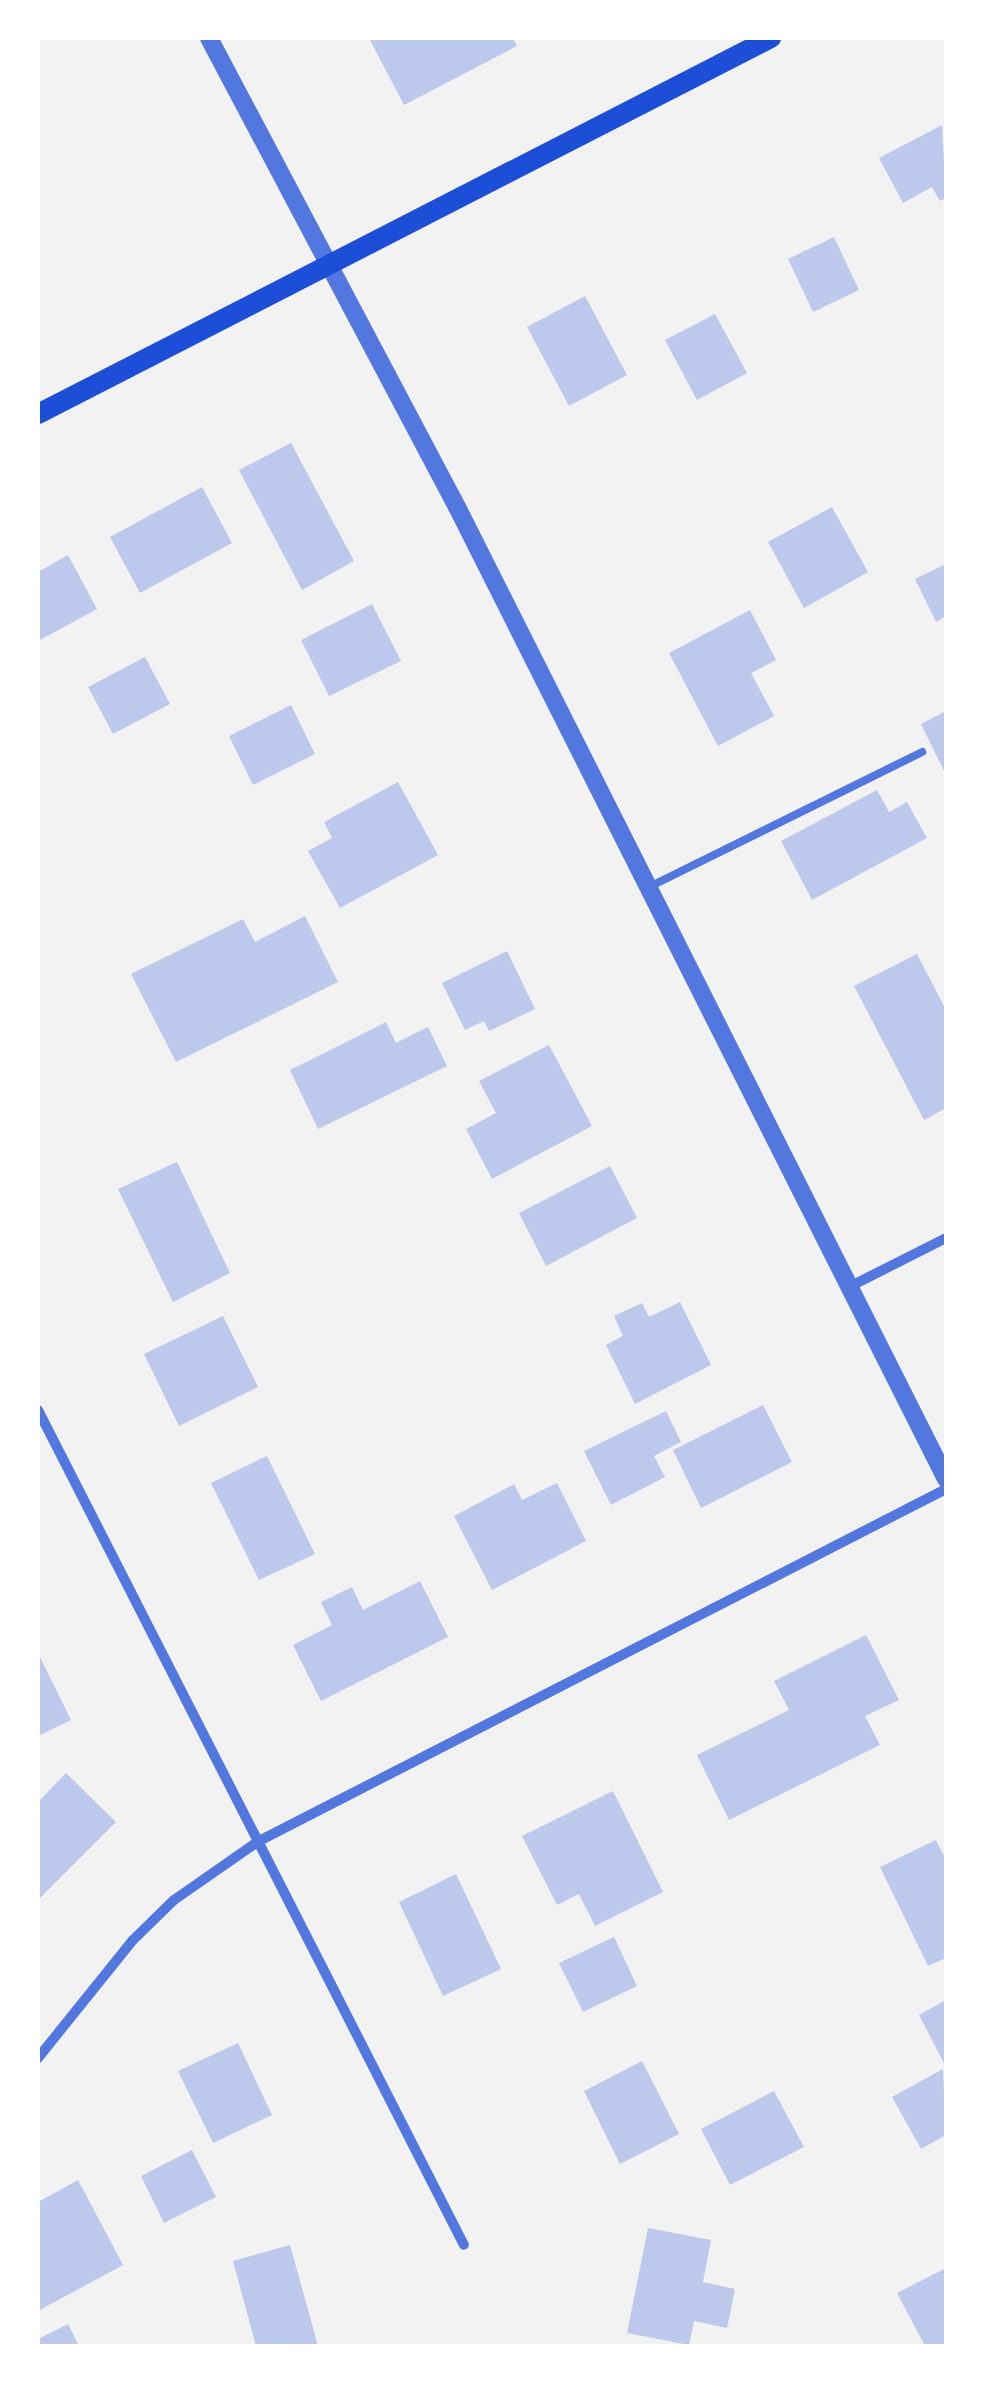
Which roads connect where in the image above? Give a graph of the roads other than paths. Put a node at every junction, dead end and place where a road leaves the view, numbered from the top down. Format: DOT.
graph roads {
  1 [pos="210,38"];
  2 [pos="771,38"];
  3 [pos="326,266"];
  4 [pos="38,414"];
  5 [pos="922,752"];
  6 [pos="647,888"];
  7 [pos="946,1238"];
  8 [pos="849,1287"];
  9 [pos="38,1410"];
  10 [pos="946,1479"];
  11 [pos="946,1489"];
  12 [pos="259,1841"];
  13 [pos="38,2058"];
  14 [pos="464,2246"];
  1 -- 3 [label="street"];
  2 -- 3 [label="main road"];
  3 -- 4 [label="main road"];
  3 -- 6 [label="street"];
  5 -- 6 [label="lane"];
  6 -- 8 [label="street"];
  7 -- 8 [label="street"];
  8 -- 10 [label="street"];
  9 -- 12 [label="street"];
  11 -- 12 [label="street"];
  12 -- 13 [label="street"];
  12 -- 14 [label="street"];
}
